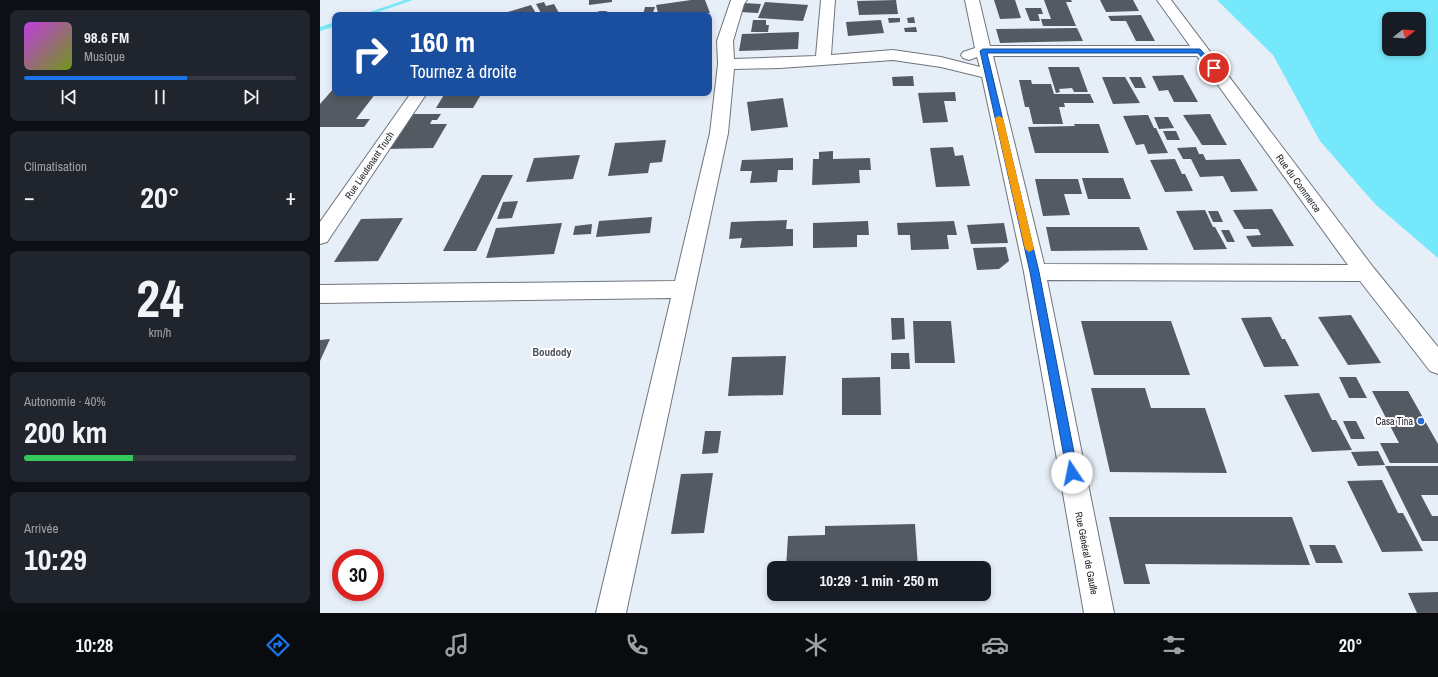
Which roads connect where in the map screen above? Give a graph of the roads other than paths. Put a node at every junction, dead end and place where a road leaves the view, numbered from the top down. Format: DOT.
graph roads {
  1 [pos="740,0"];
  2 [pos="828,0"];
  3 [pos="972,0"];
  4 [pos="1164,0"];
  5 [pos="983,51"];
  6 [pos="1200,51"];
  7 [pos="823,60"];
  8 [pos="941,62"];
  9 [pos="726,64"];
  10 [pos="989,74"];
  11 [pos="417,96"];
  12 [pos="320,237"];
  13 [pos="1035,272"];
  14 [pos="1366,273"];
  15 [pos="684,289"];
  16 [pos="320,294"];
  17 [pos="1438,364"];
  18 [pos="611,613"];
  19 [pos="1099,613"];
  1 -- 9 [label="street"];
  2 -- 7 [label="street"];
  3 -- 5 [label="street, Rue Général de Gaulle"];
  4 -- 6 [label="street, Rue du Commerce"];
  5 -- 6 [label="street"];
  5 -- 8 [label="street"];
  5 -- 10 [label="street, Rue Général de Gaulle"];
  6 -- 14 [label="street, Rue du Commerce"];
  7 -- 8 [label="street"];
  7 -- 9 [label="street"];
  8 -- 10 [label="street"];
  9 -- 15 [label="street"];
  10 -- 13 [label="street, Rue Général de Gaulle"];
  11 -- 12 [label="street, Rue Lieutenant Truch"];
  13 -- 14 [label="street"];
  13 -- 19 [label="street, Rue Général de Gaulle"];
  14 -- 17 [label="street, Rue du Commerce"];
  15 -- 16 [label="street"];
  15 -- 18 [label="street"];
}
